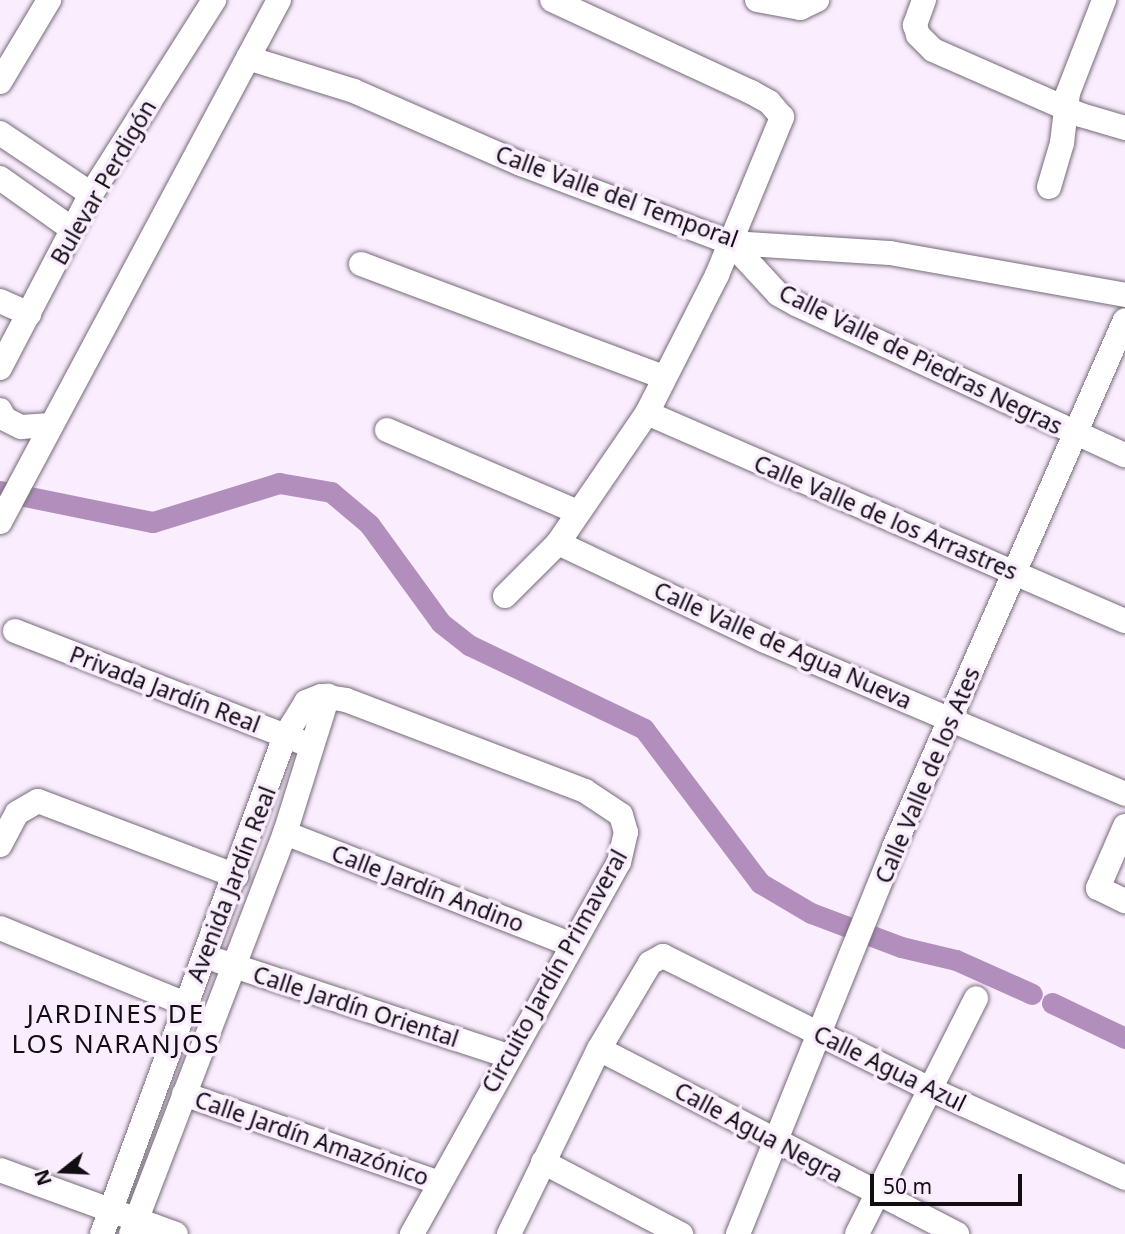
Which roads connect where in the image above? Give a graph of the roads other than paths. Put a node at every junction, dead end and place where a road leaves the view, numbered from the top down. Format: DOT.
graph roads {
  1 [pos="49,0"];
  2 [pos="214,0"];
  3 [pos="279,0"];
  4 [pos="552,0"];
  5 [pos="757,0"];
  6 [pos="817,0"];
  7 [pos="924,0"];
  8 [pos="1104,0"];
  9 [pos="248,58"];
  10 [pos="0,82"];
  11 [pos="1067,107"];
  12 [pos="1125,128"];
  13 [pos="0,133"];
  14 [pos="0,178"];
  15 [pos="1049,187"];
  16 [pos="91,194"];
  17 [pos="72,229"];
  18 [pos="731,243"];
  19 [pos="361,264"];
  20 [pos="1125,295"];
  21 [pos="0,301"];
  22 [pos="29,314"];
  23 [pos="1125,320"];
  24 [pos="0,368"];
  25 [pos="664,377"];
  26 [pos="0,410"];
  27 [pos="647,413"];
  28 [pos="51,425"];
  29 [pos="387,429"];
  30 [pos="1073,433"];
  31 [pos="1125,455"];
  32 [pos="577,512"];
  33 [pos="0,522"];
  34 [pos="558,544"];
  35 [pos="1014,571"];
  36 [pos="505,596"];
  37 [pos="1125,621"];
  38 [pos="15,631"];
  39 [pos="320,697"];
  40 [pos="951,718"];
  41 [pos="285,736"];
  42 [pos="314,748"];
  43 [pos="1125,794"];
  44 [pos="1125,827"];
  45 [pos="285,833"];
  46 [pos="0,845"];
  47 [pos="236,876"];
  48 [pos="1125,901"];
  49 [pos="0,928"];
  50 [pos="570,944"];
  51 [pos="205,956"];
  52 [pos="232,966"];
  53 [pos="976,998"];
  54 [pos="185,1004"];
  55 [pos="821,1034"];
  56 [pos="598,1049"];
  57 [pos="508,1056"];
  58 [pos="932,1090"];
  59 [pos="184,1094"];
  60 [pos="778,1139"];
  61 [pos="543,1162"];
  62 [pos="0,1170"];
  63 [pos="1125,1178"];
  64 [pos="439,1183"];
  65 [pos="877,1195"];
  66 [pos="112,1210"];
  67 [pos="133,1227"];
  68 [pos="102,1234"];
  69 [pos="176,1234"];
  70 [pos="412,1234"];
  71 [pos="509,1234"];
  72 [pos="681,1234"];
  73 [pos="738,1234"];
  74 [pos="857,1234"];
  75 [pos="957,1234"];
  1 -- 10 [label="street"];
  2 -- 16 [label="street, Bulevar Perdigón"];
  3 -- 9 [label="street"];
  4 -- 18 [label="street"];
  5 -- 6 [label="street"];
  7 -- 11 [label="street"];
  8 -- 11 [label="street"];
  9 -- 18 [label="street, Calle Valle del Temporal"];
  9 -- 28 [label="street"];
  11 -- 12 [label="street"];
  11 -- 15 [label="street"];
  13 -- 16 [label="street"];
  14 -- 17 [label="street"];
  16 -- 17 [label="street, Bulevar Perdigón"];
  17 -- 22 [label="street, Bulevar Perdigón"];
  18 -- 20 [label="street, Calle Valle del Temporal"];
  18 -- 25 [label="street"];
  18 -- 30 [label="street, Calle Valle de Piedras Negras"];
  19 -- 25 [label="street"];
  21 -- 22 [label="street"];
  22 -- 24 [label="street, Bulevar Perdigón"];
  23 -- 30 [label="street, Calle Valle de los Ates"];
  25 -- 27 [label="street"];
  26 -- 28 [label="street"];
  27 -- 32 [label="street"];
  27 -- 35 [label="street, Calle Valle de los Arrastres"];
  28 -- 33 [label="street"];
  29 -- 32 [label="street"];
  30 -- 31 [label="street, Calle Valle de Piedras Negras"];
  30 -- 35 [label="street, Calle Valle de los Ates"];
  32 -- 34 [label="street"];
  34 -- 36 [label="street"];
  34 -- 40 [label="street, Calle Valle de Agua Nueva"];
  35 -- 37 [label="street, Calle Valle de los Arrastres"];
  35 -- 40 [label="street, Calle Valle de los Ates"];
  38 -- 41 [label="street, Privada Jardín Real"];
  39 -- 41 [label="street, Avenida Jardín Real"];
  39 -- 42 [label="street, Avenida Jardín Real"];
  39 -- 50 [label="street, Circuito Jardín Primaveral"];
  40 -- 43 [label="street, Calle Valle de Agua Nueva"];
  40 -- 55 [label="street, Calle Valle de los Ates"];
  41 -- 42 [label="street, Privada Jardín Real"];
  41 -- 47 [label="street, Avenida Jardín Real"];
  42 -- 45 [label="street, Avenida Jardín Real"];
  44 -- 48 [label="street"];
  45 -- 50 [label="street, Calle Jardín Andino"];
  45 -- 52 [label="street, Avenida Jardín Real"];
  46 -- 47 [label="street"];
  47 -- 51 [label="street, Avenida Jardín Real"];
  49 -- 54 [label="street"];
  50 -- 57 [label="street, Circuito Jardín Primaveral"];
  51 -- 52 [label="street, Calle Jardín Oriental"];
  51 -- 54 [label="street, Avenida Jardín Real"];
  52 -- 57 [label="street, Calle Jardín Oriental"];
  52 -- 59 [label="street, Avenida Jardín Real"];
  53 -- 58 [label="street"];
  54 -- 66 [label="street, Avenida Jardín Real"];
  55 -- 56 [label="street, Calle Agua Azul"];
  55 -- 58 [label="street, Calle Agua Azul"];
  55 -- 60 [label="street, Calle Valle de los Ates"];
  56 -- 60 [label="street, Calle Agua Negra"];
  56 -- 61 [label="street"];
  57 -- 64 [label="street, Circuito Jardín Primaveral"];
  58 -- 63 [label="street, Calle Agua Azul"];
  58 -- 65 [label="street"];
  59 -- 64 [label="street, Calle Jardín Amazónico"];
  59 -- 67 [label="street, Avenida Jardín Real"];
  60 -- 65 [label="street, Calle Agua Negra"];
  60 -- 73 [label="street, Calle Valle de los Ates"];
  61 -- 71 [label="street"];
  61 -- 72 [label="street"];
  62 -- 66 [label="street"];
  64 -- 70 [label="street, Circuito Jardín Primaveral"];
  65 -- 74 [label="street"];
  65 -- 75 [label="street, Calle Agua Negra"];
  66 -- 67 [label="street"];
  66 -- 68 [label="street, Avenida Jardín Real"];
  67 -- 69 [label="street"];
}
